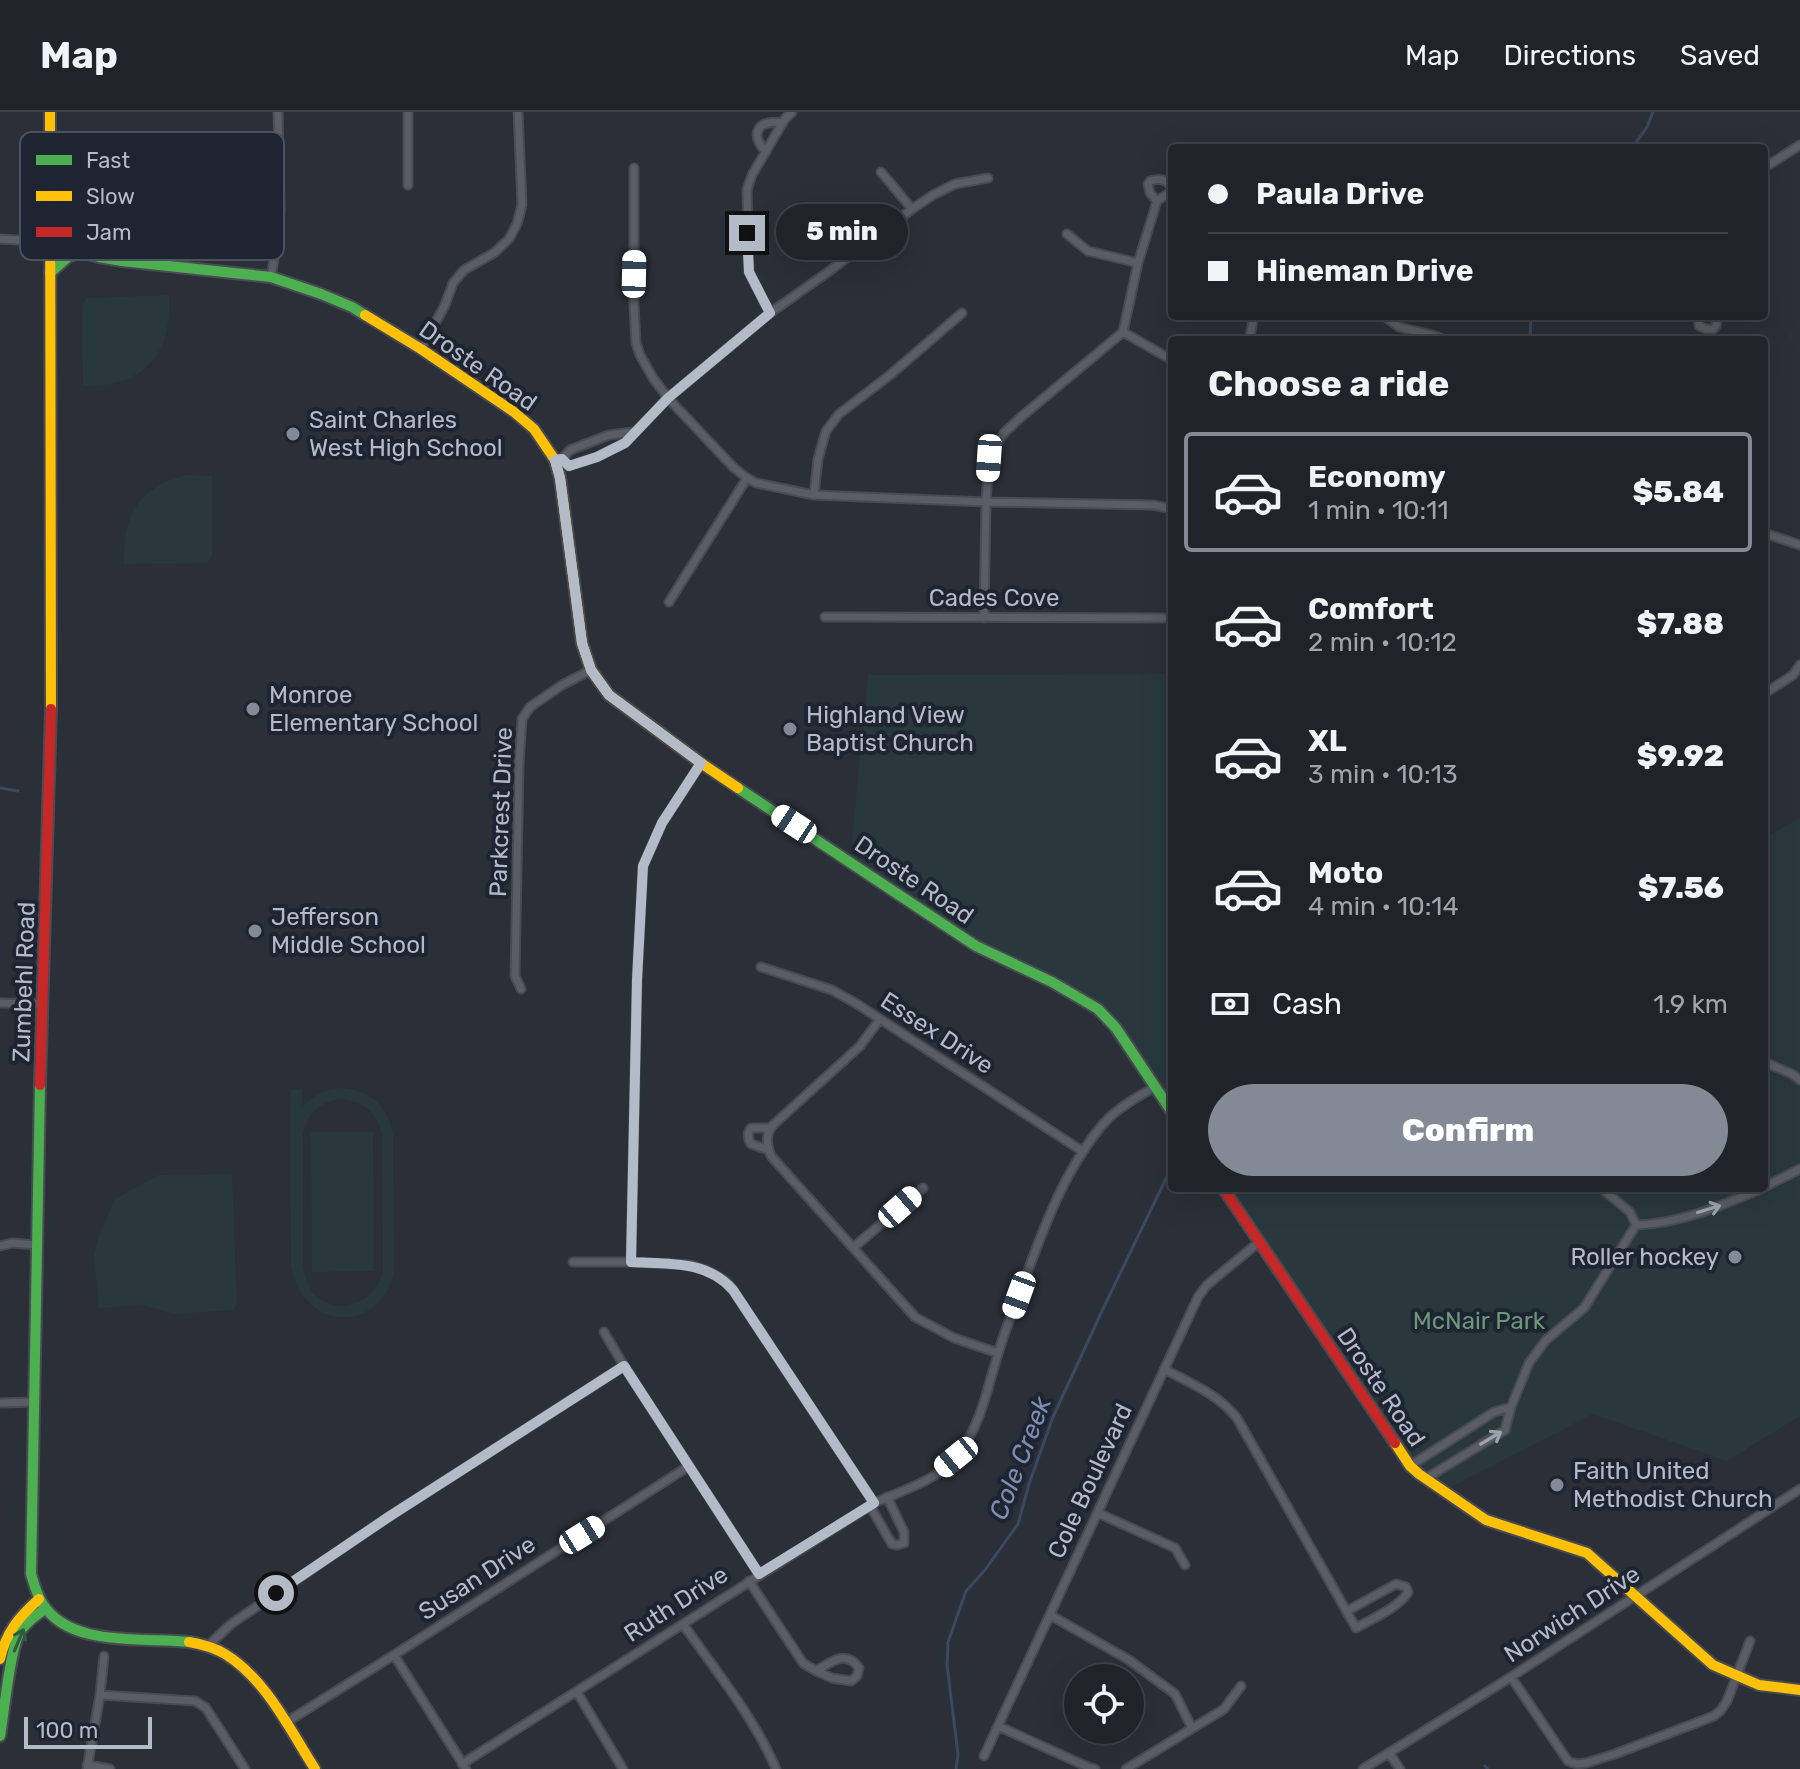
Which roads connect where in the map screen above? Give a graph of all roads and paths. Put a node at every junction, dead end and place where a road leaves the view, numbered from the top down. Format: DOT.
graph roads {
  1 [pos="278,112"];
  2 [pos="408,112"];
  3 [pos="518,112"];
  4 [pos="792,112"];
  5 [pos="783,123"];
  6 [pos="278,132"];
  7 [pos="1800,145"];
  8 [pos="766,152"];
  9 [pos="1768,165"];
  10 [pos="634,168"];
  11 [pos="881,172"];
  12 [pos="988,178"];
  13 [pos="1168,182"];
  14 [pos="408,185"];
  15 [pos="1168,192"];
  16 [pos="1157,201"];
  17 [pos="912,209"];
  18 [pos="1067,234"];
  19 [pos="0,239"];
  20 [pos="20,240"];
  21 [pos="50,260"];
  22 [pos="65,260"];
  23 [pos="118,260"];
  24 [pos="274,260"];
  25 [pos="1138,263"];
  26 [pos="50,273"];
  27 [pos="271,277"];
  28 [pos="770,313"];
  29 [pos="962,313"];
  30 [pos="1389,320"];
  31 [pos="1698,320"];
  32 [pos="1717,320"];
  33 [pos="1123,332"];
  34 [pos="1435,336"];
  35 [pos="421,349"];
  36 [pos="1168,358"];
  37 [pos="668,398"];
  38 [pos="633,432"];
  39 [pos="558,460"];
  40 [pos="747,478"];
  41 [pos="814,495"];
  42 [pos="986,502"];
  43 [pos="1168,508"];
  44 [pos="1768,534"];
  45 [pos="1800,545"];
  46 [pos="669,602"];
  47 [pos="825,617"];
  48 [pos="984,618"];
  49 [pos="1163,618"];
  50 [pos="1800,665"];
  51 [pos="591,670"];
  52 [pos="1768,691"];
  53 [pos="701,763"];
  54 [pos="761,967"];
  55 [pos="521,989"];
  56 [pos="0,1003"];
  57 [pos="43,1004"];
  58 [pos="880,1019"];
  59 [pos="1768,1064"];
  60 [pos="1800,1080"];
  61 [pos="1155,1087"];
  62 [pos="1168,1106"];
  63 [pos="771,1128"];
  64 [pos="769,1150"];
  65 [pos="1082,1151"];
  66 [pos="1800,1169"];
  67 [pos="1768,1186"];
  68 [pos="923,1188"];
  69 [pos="1226,1192"];
  70 [pos="1606,1192"];
  71 [pos="1754,1192"];
  72 [pos="1636,1225"];
  73 [pos="1259,1242"];
  74 [pos="36,1245"];
  75 [pos="0,1246"];
  76 [pos="854,1247"];
  77 [pos="573,1262"];
  78 [pos="631,1262"];
  79 [pos="604,1332"];
  80 [pos="998,1353"];
  81 [pos="624,1366"];
  82 [pos="1164,1369"];
  83 [pos="33,1402"];
  84 [pos="0,1403"];
  85 [pos="1511,1407"];
  86 [pos="689,1466"];
  87 [pos="1410,1466"];
  88 [pos="1425,1479"];
  89 [pos="1800,1489"];
  90 [pos="887,1497"];
  91 [pos="872,1505"];
  92 [pos="1098,1513"];
  93 [pos="1185,1565"];
  94 [pos="759,1574"];
  95 [pos="749,1581"];
  96 [pos="1635,1596"];
  97 [pos="42,1604"];
  98 [pos="1347,1611"];
  99 [pos="1050,1615"];
  100 [pos="683,1624"];
  101 [pos="1750,1641"];
  102 [pos="208,1646"];
  103 [pos="394,1655"];
  104 [pos="104,1656"];
  105 [pos="0,1659"];
  106 [pos="816,1671"];
  107 [pos="1511,1677"];
  108 [pos="1737,1677"];
  109 [pos="1241,1686"];
  110 [pos="1800,1690"];
  111 [pos="577,1692"];
  112 [pos="100,1695"];
  113 [pos="285,1723"];
  114 [pos="998,1726"];
  115 [pos="1192,1728"];
  116 [pos="0,1736"];
  117 [pos="1389,1753"];
  118 [pos="984,1756"];
  119 [pos="464,1766"];
  120 [pos="87,1767"];
  121 [pos="1090,1768"];
  122 [pos="110,1769"];
  123 [pos="245,1769"];
  124 [pos="315,1769"];
  125 [pos="623,1769"];
  126 [pos="776,1769"];
  127 [pos="1126,1769"];
  128 [pos="1363,1769"];
  129 [pos="1400,1769"];
  1 -- 6 [label="street"];
  2 -- 14 [label="street"];
  3 -- 35 [label="street"];
  4 -- 5 [label="street"];
  5 -- 8 [label="street"];
  5 -- 8 [label="street"];
  7 -- 9 [label="street"];
  8 -- 28 [label="street"];
  10 -- 37 [label="street"];
  11 -- 17 [label="street"];
  12 -- 17 [label="street"];
  13 -- 16 [label="street"];
  15 -- 16 [label="street"];
  16 -- 25 [label="street"];
  17 -- 28 [label="street"];
  18 -- 25 [label="street"];
  19 -- 20 [label="street"];
  21 -- 26 [label="street, Zumbehl Road"];
  22 -- 26 [label="street"];
  23 -- 27 [label="street, Droste Road"];
  24 -- 27 [label="street"];
  25 -- 33 [label="street"];
  26 -- 57 [label="street, Zumbehl Road"];
  27 -- 35 [label="street, Droste Road"];
  28 -- 37 [label="street"];
  29 -- 41 [label="street"];
  30 -- 34 [label="street"];
  31 -- 32 [label="street"];
  33 -- 36 [label="street"];
  33 -- 42 [label="street"];
  35 -- 39 [label="street, Droste Road"];
  37 -- 38 [label="street"];
  37 -- 40 [label="street"];
  38 -- 39 [label="street"];
  38 -- 39 [label="street"];
  39 -- 51 [label="street, Droste Road"];
  40 -- 41 [label="street"];
  40 -- 46 [label="street"];
  41 -- 42 [label="street"];
  42 -- 43 [label="street"];
  42 -- 48 [label="street"];
  44 -- 45 [label="street"];
  47 -- 48 [label="street, Cades Cove"];
  48 -- 49 [label="street, Cades Cove"];
  50 -- 52 [label="street"];
  51 -- 53 [label="street, Droste Road"];
  51 -- 55 [label="street, Parkcrest Drive"];
  53 -- 61 [label="street, Droste Road"];
  53 -- 78 [label="street"];
  54 -- 58 [label="street, Essex Drive"];
  56 -- 57 [label="street"];
  57 -- 74 [label="street, Zumbehl Road"];
  58 -- 63 [label="street"];
  58 -- 65 [label="street, Essex Drive"];
  59 -- 60 [label="street"];
  61 -- 62 [label="street, Droste Road"];
  61 -- 65 [label="street, Ruth Drive"];
  63 -- 64 [label="street"];
  63 -- 64 [label="street"];
  64 -- 76 [label="street"];
  65 -- 80 [label="street, Ruth Drive"];
  66 -- 67 [label="street"];
  68 -- 76 [label="street"];
  69 -- 73 [label="street, Droste Road"];
  70 -- 72 [label="street"];
  72 -- 71 [label="street, one-way"];
  72 -- 85 [label="street"];
  73 -- 82 [label="street, Cole Boulevard"];
  73 -- 87 [label="street, Droste Road"];
  74 -- 75 [label="street"];
  74 -- 83 [label="street, Zumbehl Road"];
  76 -- 80 [label="street"];
  77 -- 78 [label="street"];
  78 -- 91 [label="street"];
  79 -- 81 [label="street"];
  80 -- 90 [label="street, Ruth Drive"];
  81 -- 86 [label="street"];
  81 -- 102 [label="street"];
  82 -- 92 [label="street, Cole Boulevard"];
  82 -- 98 [label="street"];
  83 -- 84 [label="street"];
  83 -- 97 [label="street, Zumbehl Road"];
  85 -- 87 [label="street"];
  88 -- 85 [label="street, one-way"];
  86 -- 94 [label="street"];
  86 -- 103 [label="street, Susan Drive"];
  87 -- 88 [label="street, Droste Road"];
  88 -- 96 [label="street, Droste Road"];
  89 -- 96 [label="street, Norwich Drive"];
  90 -- 91 [label="street, Ruth Drive"];
  90 -- 91 [label="street"];
  91 -- 94 [label="street, Ruth Drive"];
  92 -- 93 [label="street"];
  92 -- 99 [label="street, Cole Boulevard"];
  94 -- 95 [label="street, Ruth Drive"];
  95 -- 100 [label="street, Ruth Drive"];
  95 -- 106 [label="street"];
  96 -- 107 [label="street, Norwich Drive"];
  96 -- 108 [label="street, Droste Road"];
  97 -- 102 [label="street"];
  97 -- 105 [label="street"];
  116 -- 97 [label="street, one-way"];
  98 -- 98 [label="street"];
  99 -- 114 [label="street, Cole Boulevard"];
  99 -- 115 [label="street"];
  100 -- 111 [label="street, Ruth Drive"];
  100 -- 126 [label="street"];
  101 -- 108 [label="street"];
  102 -- 113 [label="street"];
  103 -- 113 [label="street, Susan Drive"];
  103 -- 119 [label="street"];
  104 -- 112 [label="street"];
  106 -- 106 [label="street"];
  107 -- 108 [label="street"];
  107 -- 117 [label="street, Norwich Drive"];
  108 -- 110 [label="street, Droste Road"];
  109 -- 115 [label="street"];
  111 -- 119 [label="street, Ruth Drive"];
  111 -- 125 [label="street"];
  112 -- 120 [label="street"];
  112 -- 123 [label="street"];
  113 -- 124 [label="street"];
  114 -- 118 [label="street, Cole Boulevard"];
  114 -- 121 [label="street"];
  115 -- 127 [label="street"];
  117 -- 128 [label="street, Norwich Drive"];
  117 -- 129 [label="street"];
  120 -- 122 [label="street"];
}
